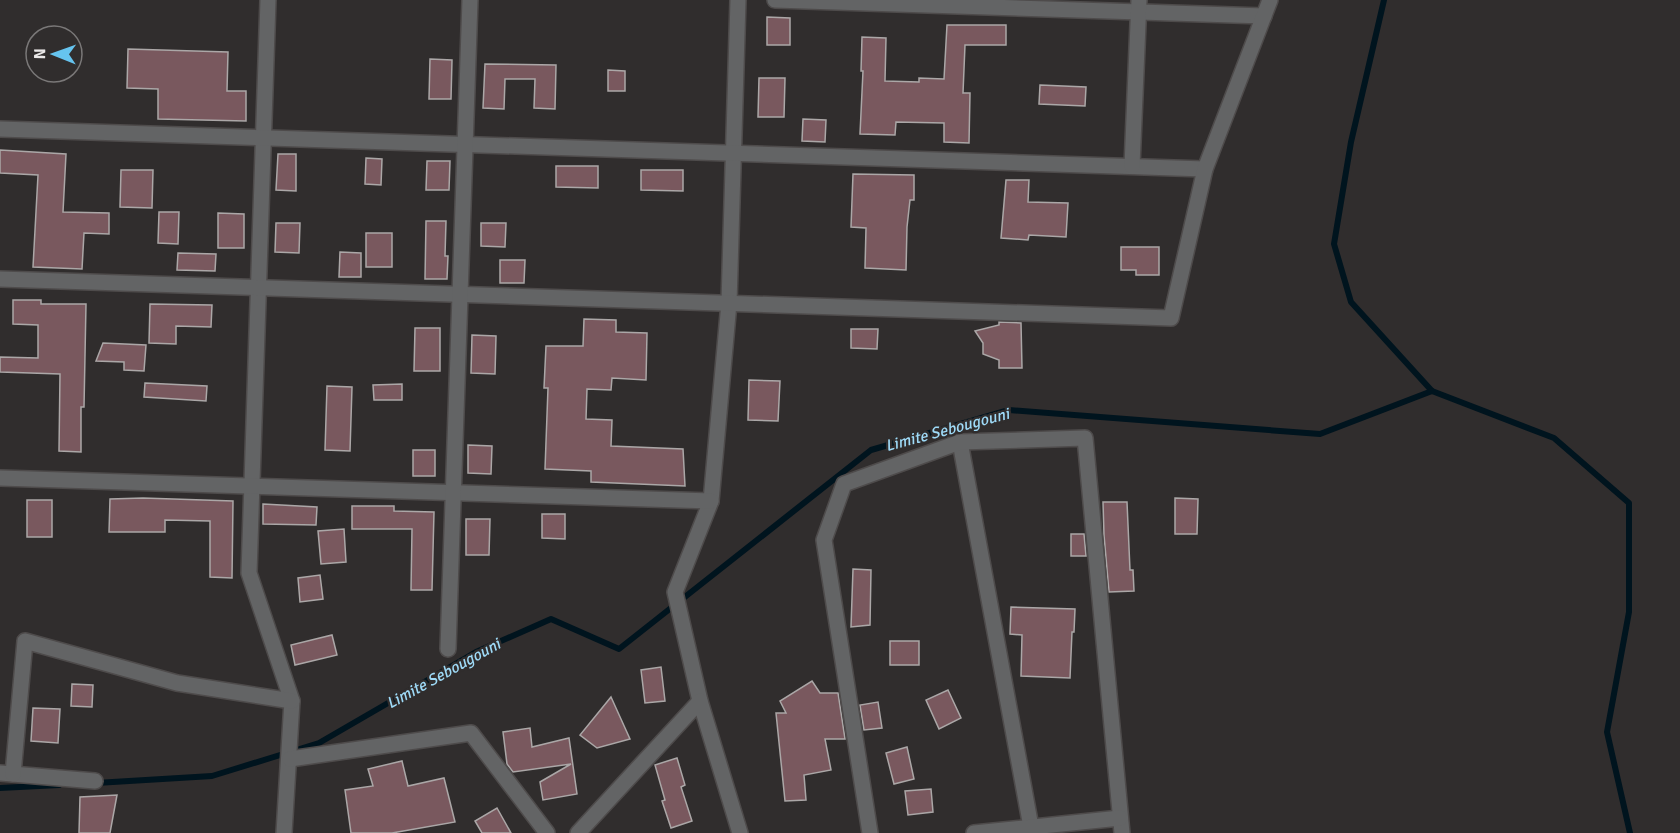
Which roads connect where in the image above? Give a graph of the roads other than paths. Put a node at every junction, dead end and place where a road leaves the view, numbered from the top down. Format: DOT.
graph roads {
  1 [pos="268,0"];
  2 [pos="470,0"];
  3 [pos="738,0"];
  4 [pos="775,0"];
  5 [pos="1270,0"];
  6 [pos="1139,6"];
  7 [pos="1264,16"];
  8 [pos="0,129"];
  9 [pos="263,138"];
  10 [pos="465,144"];
  11 [pos="734,153"];
  12 [pos="1132,166"];
  13 [pos="1205,169"];
  14 [pos="0,279"];
  15 [pos="258,287"];
  16 [pos="460,294"];
  17 [pos="729,303"];
  18 [pos="960,442"];
  19 [pos="0,478"];
  20 [pos="252,486"];
  21 [pos="453,493"];
  22 [pos="711,501"];
  23 [pos="448,649"];
  24 [pos="292,701"];
  25 [pos="700,701"];
  26 [pos="290,759"];
  27 [pos="6,774"];
  28 [pos="95,781"];
  29 [pos="1121,825"];
  30 [pos="1031,827"];
  31 [pos="285,833"];
  32 [pos="547,833"];
  33 [pos="578,833"];
  34 [pos="740,833"];
  35 [pos="870,833"];
  36 [pos="974,833"];
  1 -- 9 [label="street"];
  2 -- 10 [label="street"];
  3 -- 11 [label="street"];
  4 -- 6 [label="street"];
  5 -- 7 [label="street"];
  6 -- 7 [label="street"];
  6 -- 12 [label="street"];
  7 -- 13 [label="street"];
  8 -- 9 [label="street"];
  9 -- 10 [label="street"];
  9 -- 15 [label="street"];
  10 -- 11 [label="street"];
  10 -- 16 [label="street"];
  11 -- 12 [label="street"];
  11 -- 17 [label="street"];
  12 -- 13 [label="street"];
  13 -- 17 [label="street"];
  14 -- 15 [label="street"];
  15 -- 16 [label="street"];
  15 -- 20 [label="street"];
  16 -- 17 [label="street"];
  16 -- 21 [label="street"];
  17 -- 22 [label="street"];
  18 -- 29 [label="street"];
  18 -- 30 [label="street"];
  18 -- 35 [label="street"];
  19 -- 20 [label="street"];
  20 -- 21 [label="street"];
  20 -- 24 [label="street"];
  21 -- 22 [label="street"];
  21 -- 23 [label="street"];
  22 -- 25 [label="street"];
  24 -- 26 [label="street"];
  24 -- 27 [label="street"];
  25 -- 33 [label="street"];
  25 -- 34 [label="street"];
  26 -- 31 [label="street"];
  26 -- 32 [label="street"];
  27 -- 28 [label="street"];
  29 -- 30 [label="street"];
  30 -- 36 [label="street"];
}
